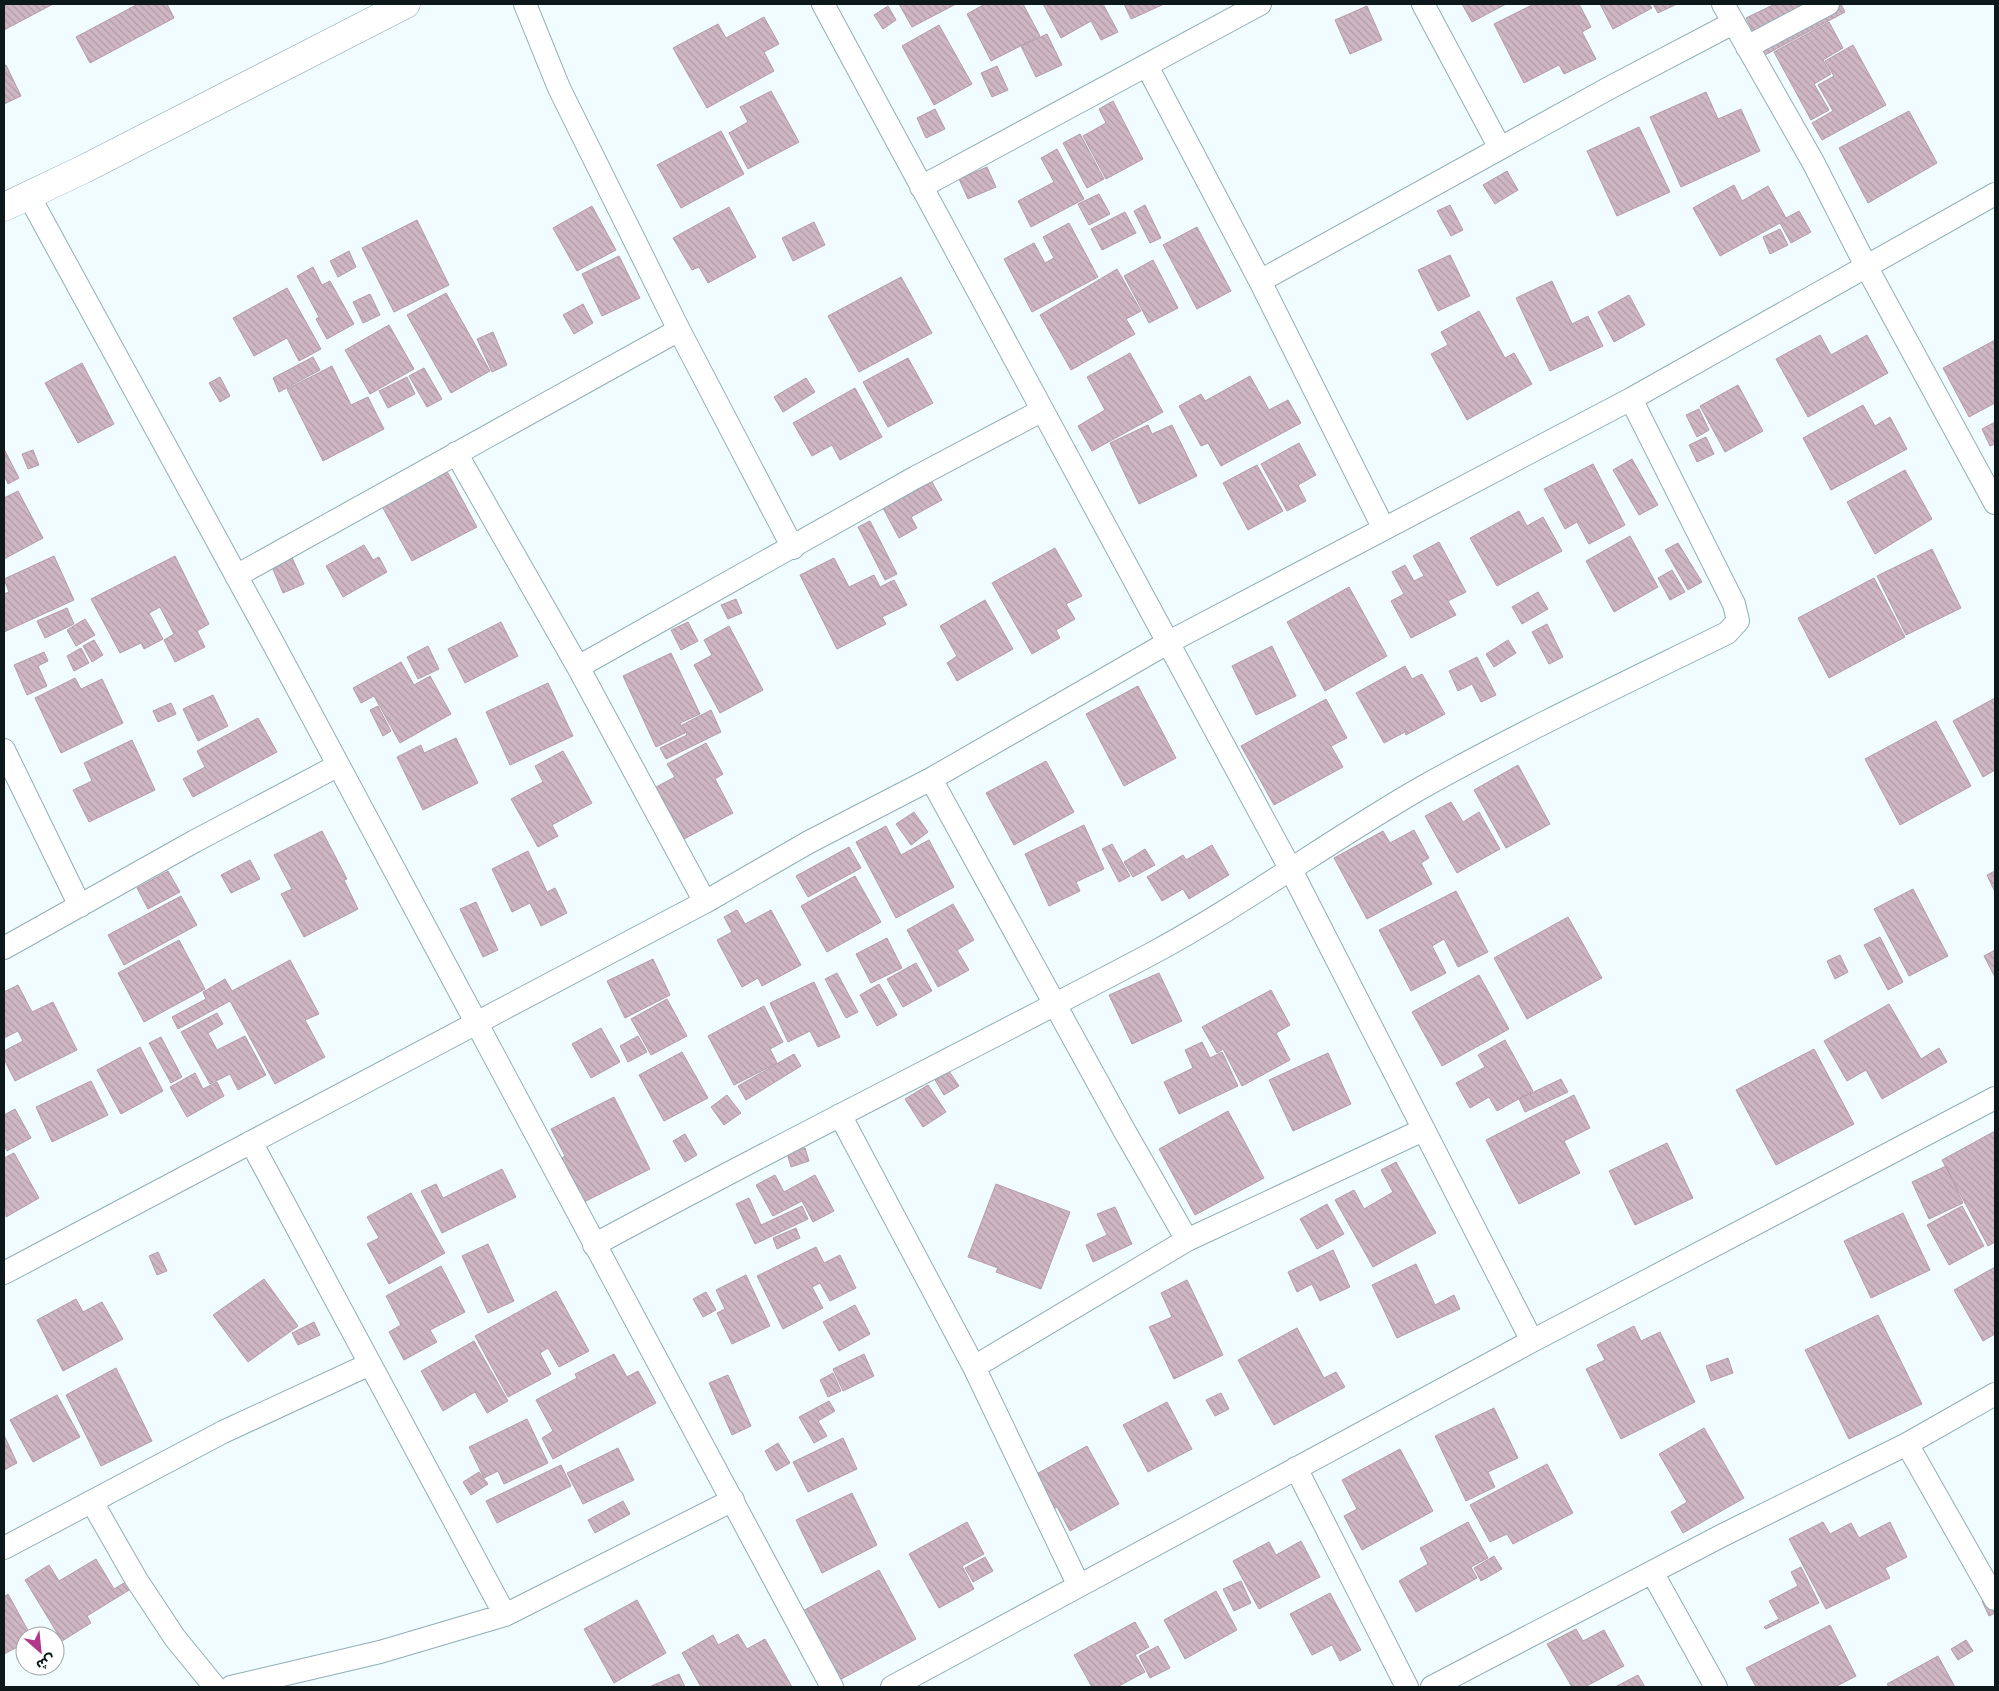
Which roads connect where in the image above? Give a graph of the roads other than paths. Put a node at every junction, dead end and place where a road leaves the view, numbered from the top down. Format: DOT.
graph roads {
  1 [pos="406,4"];
  2 [pos="525,4"];
  3 [pos="823,4"];
  4 [pos="1260,4"];
  5 [pos="1423,4"];
  6 [pos="1828,4"];
  7 [pos="1728,13"];
  8 [pos="1747,47"];
  9 [pos="1147,66"];
  10 [pos="1500,148"];
  11 [pos="921,186"];
  12 [pos="1995,194"];
  13 [pos="29,196"];
  14 [pos="4,207"];
  15 [pos="1866,266"];
  16 [pos="1260,281"];
  17 [pos="680,330"];
  18 [pos="1631,399"];
  19 [pos="1042,411"];
  20 [pos="456,453"];
  21 [pos="1995,503"];
  22 [pos="1384,529"];
  23 [pos="793,548"];
  24 [pos="236,576"];
  25 [pos="1169,642"];
  26 [pos="578,667"];
  27 [pos="4,750"];
  28 [pos="337,766"];
  29 [pos="931,779"];
  30 [pos="1291,870"];
  31 [pos="705,902"];
  32 [pos="80,906"];
  33 [pos="4,948"];
  34 [pos="1054,1003"];
  35 [pos="477,1024"];
  36 [pos="1995,1098"];
  37 [pos="840,1115"];
  38 [pos="1423,1130"];
  39 [pos="250,1142"];
  40 [pos="1187,1240"];
  41 [pos="594,1245"];
  42 [pos="4,1272"];
  43 [pos="1532,1341"];
  44 [pos="370,1364"];
  45 [pos="974,1367"];
  46 [pos="1995,1394"];
  47 [pos="1907,1444"];
  48 [pos="1296,1468"];
  49 [pos="733,1500"];
  50 [pos="92,1502"];
  51 [pos="4,1548"];
  52 [pos="1652,1572"];
  53 [pos="1079,1586"];
  54 [pos="1995,1599"];
  55 [pos="505,1615"];
  56 [pos="215,1687"];
  57 [pos="231,1687"];
  58 [pos="832,1687"];
  59 [pos="892,1687"];
  60 [pos="1407,1687"];
  61 [pos="1432,1687"];
  62 [pos="1716,1687"];
  1 -- 13 [label="street"];
  2 -- 17 [label="street"];
  3 -- 11 [label="street"];
  4 -- 9 [label="street"];
  5 -- 10 [label="street"];
  6 -- 8 [label="street"];
  7 -- 8 [label="street"];
  7 -- 10 [label="street"];
  8 -- 15 [label="street"];
  9 -- 11 [label="street"];
  9 -- 16 [label="street"];
  10 -- 16 [label="street"];
  11 -- 19 [label="street"];
  12 -- 15 [label="street"];
  13 -- 14 [label="street"];
  13 -- 24 [label="street"];
  15 -- 18 [label="street"];
  15 -- 21 [label="street"];
  16 -- 22 [label="street"];
  17 -- 20 [label="street"];
  17 -- 23 [label="street"];
  18 -- 22 [label="street"];
  18 -- 30 [label="street"];
  19 -- 23 [label="street"];
  19 -- 25 [label="street"];
  20 -- 24 [label="street"];
  20 -- 26 [label="street"];
  22 -- 25 [label="street"];
  23 -- 26 [label="street"];
  24 -- 28 [label="street"];
  25 -- 29 [label="street"];
  25 -- 30 [label="street"];
  26 -- 31 [label="street"];
  27 -- 32 [label="street"];
  28 -- 32 [label="street"];
  28 -- 35 [label="street"];
  29 -- 31 [label="street"];
  29 -- 34 [label="street"];
  30 -- 34 [label="street"];
  30 -- 38 [label="street"];
  31 -- 35 [label="street"];
  32 -- 33 [label="street"];
  34 -- 37 [label="street"];
  34 -- 40 [label="street"];
  35 -- 39 [label="street"];
  35 -- 41 [label="street"];
  36 -- 43 [label="street"];
  37 -- 41 [label="street"];
  37 -- 45 [label="street"];
  38 -- 40 [label="street"];
  38 -- 43 [label="street"];
  39 -- 42 [label="street"];
  39 -- 44 [label="street"];
  40 -- 45 [label="street"];
  41 -- 49 [label="street"];
  43 -- 48 [label="street"];
  44 -- 50 [label="street"];
  44 -- 55 [label="street"];
  45 -- 53 [label="street"];
  46 -- 47 [label="street"];
  47 -- 52 [label="street"];
  47 -- 54 [label="street"];
  48 -- 53 [label="street"];
  48 -- 60 [label="street"];
  49 -- 55 [label="street"];
  49 -- 58 [label="street"];
  50 -- 51 [label="street"];
  50 -- 56 [label="street"];
  52 -- 61 [label="street"];
  52 -- 62 [label="street"];
  53 -- 59 [label="street"];
  55 -- 57 [label="street"];
}
